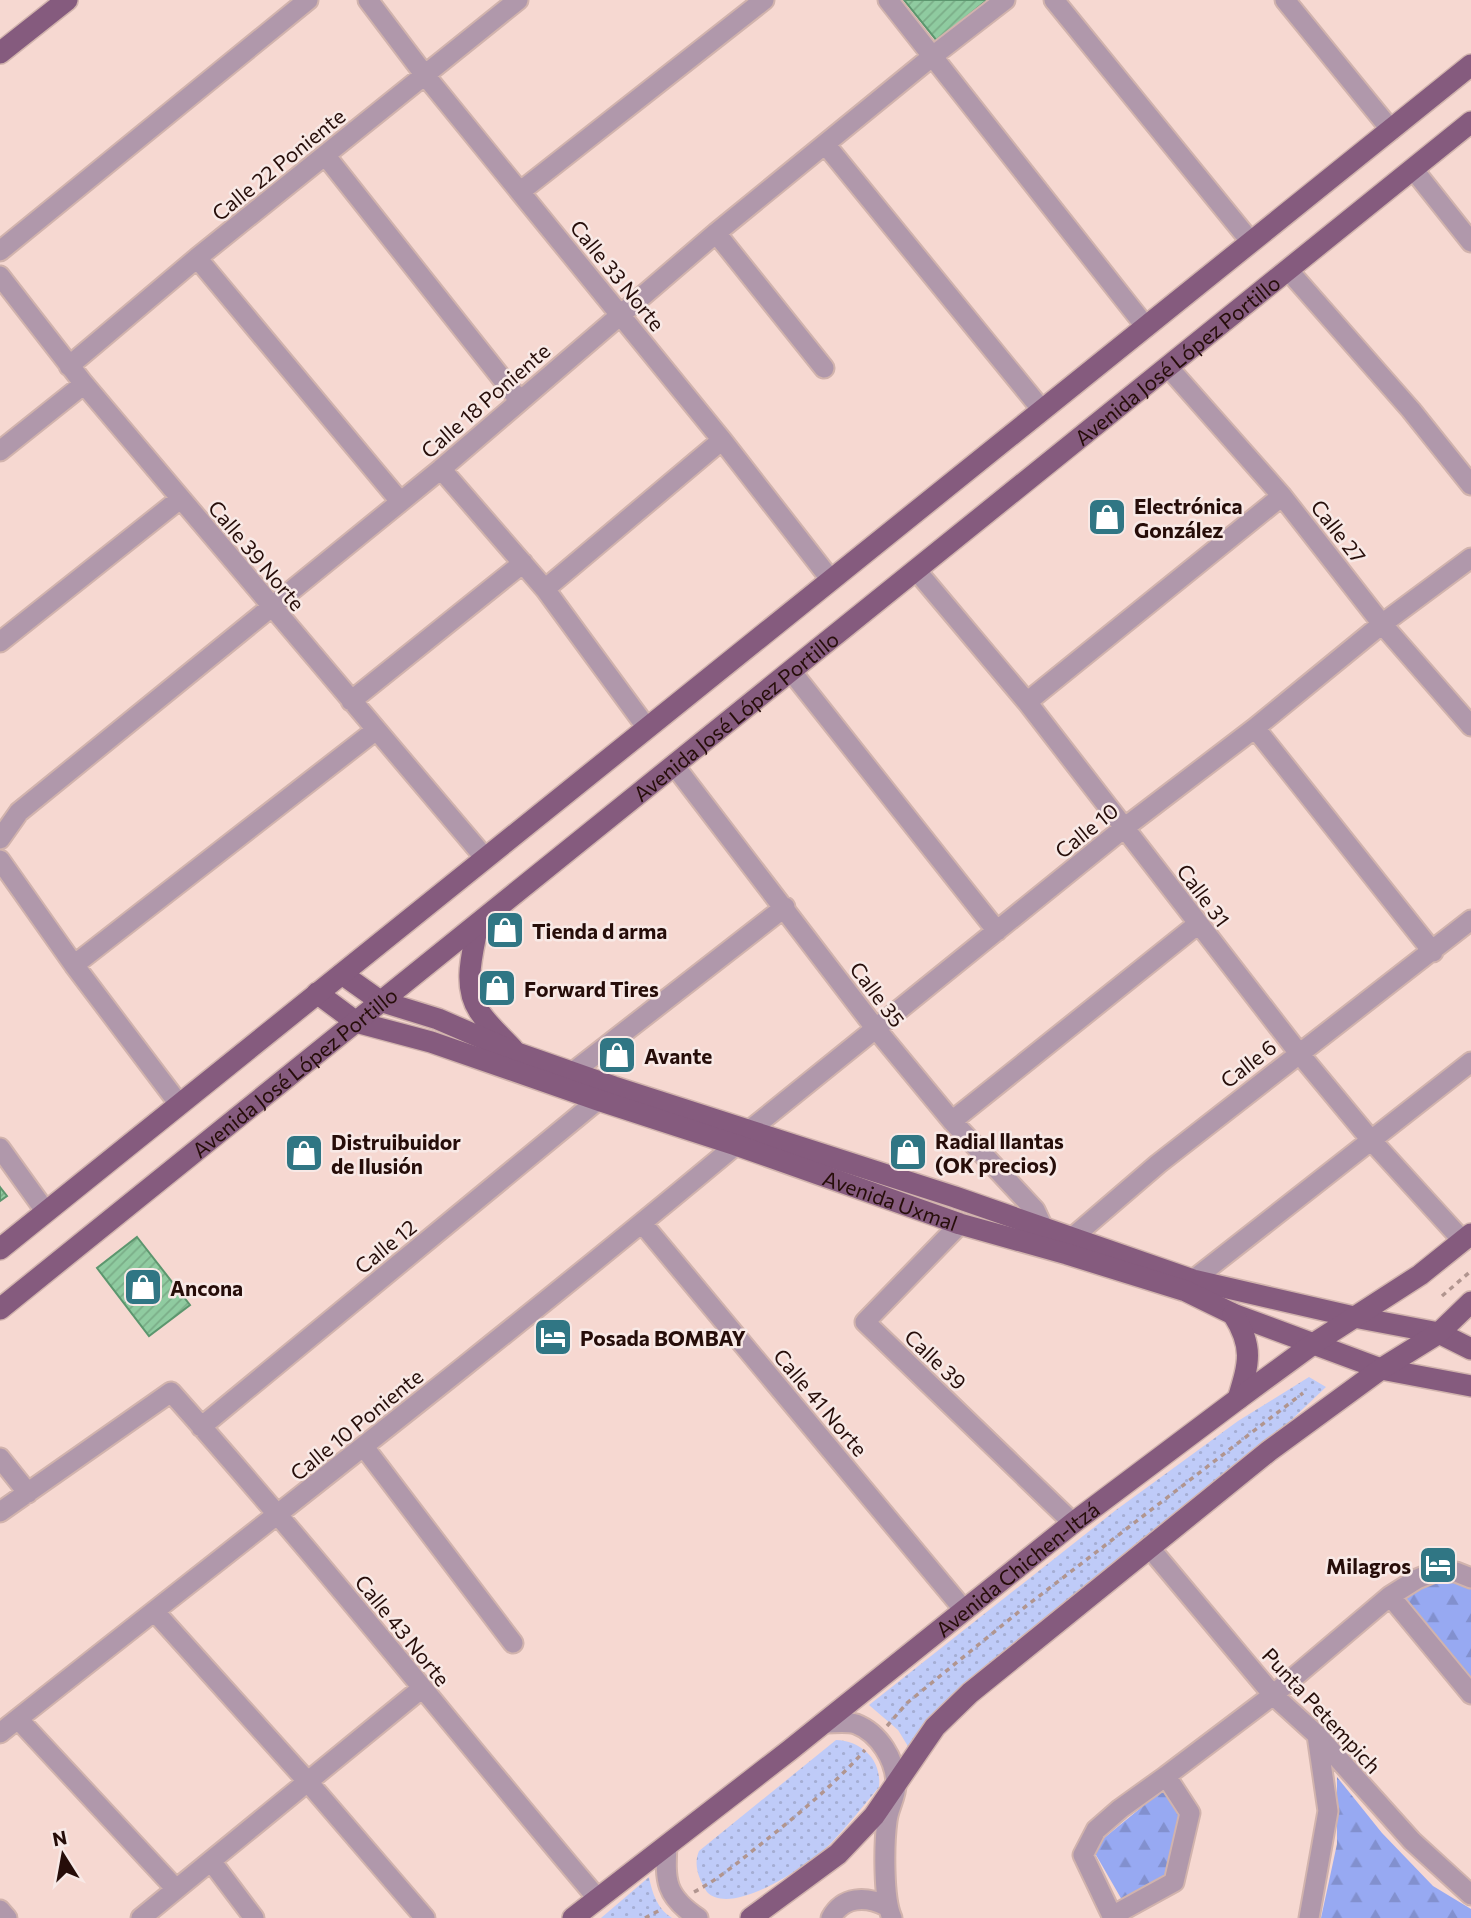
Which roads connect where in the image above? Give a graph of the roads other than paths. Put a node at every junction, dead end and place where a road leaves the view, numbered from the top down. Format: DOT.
graph roads {
  1 [pos="67,0"];
  2 [pos="309,0"];
  3 [pos="368,0"];
  4 [pos="518,0"];
  5 [pos="764,0"];
  6 [pos="888,0"];
  7 [pos="1005,0"];
  8 [pos="1054,0"];
  9 [pos="1285,0"];
  10 [pos="0,53"];
  11 [pos="934,55"];
  12 [pos="1471,65"];
  13 [pos="424,74"];
  14 [pos="1471,122"];
  15 [pos="1391,130"];
  16 [pos="825,144"];
  17 [pos="326,155"];
  18 [pos="1413,169"];
  19 [pos="521,191"];
  20 [pos="716,233"];
  21 [pos="1251,242"];
  22 [pos="1471,242"];
  23 [pos="0,251"];
  24 [pos="197,258"];
  25 [pos="1289,270"];
  26 [pos="0,276"];
  27 [pos="620,315"];
  28 [pos="1146,327"];
  29 [pos="69,366"];
  30 [pos="1168,367"];
  31 [pos="824,368"];
  32 [pos="84,384"];
  33 [pos="519,400"];
  34 [pos="1042,410"];
  35 [pos="722,440"];
  36 [pos="0,451"];
  37 [pos="440,469"];
  38 [pos="1471,485"];
  39 [pos="1282,496"];
  40 [pos="180,499"];
  41 [pos="399,500"];
  42 [pos="1471,558"];
  43 [pos="523,563"];
  44 [pos="916,570"];
  45 [pos="831,580"];
  46 [pos="545,589"];
  47 [pos="270,607"];
  48 [pos="1382,624"];
  49 [pos="0,642"];
  50 [pos="791,671"];
  51 [pos="351,701"];
  52 [pos="1027,702"];
  53 [pos="1471,726"];
  54 [pos="1255,728"];
  55 [pos="647,729"];
  56 [pos="376,730"];
  57 [pos="674,765"];
  58 [pos="1124,828"];
  59 [pos="0,839"];
  60 [pos="485,858"];
  61 [pos="0,860"];
  62 [pos="785,907"];
  63 [pos="1471,920"];
  64 [pos="478,924"];
  65 [pos="1198,925"];
  66 [pos="998,932"];
  67 [pos="1433,951"];
  68 [pos="74,965"];
  69 [pos="342,974"];
  70 [pos="317,993"];
  71 [pos="380,1001"];
  72 [pos="356,1022"];
  73 [pos="876,1029"];
  74 [pos="1298,1052"];
  75 [pos="517,1053"];
  76 [pos="1471,1062"];
  77 [pos="566,1079"];
  78 [pos="598,1100"];
  79 [pos="179,1104"];
  80 [pos="952,1121"];
  81 [pos="743,1138"];
  82 [pos="1371,1140"];
  83 [pos="0,1148"];
  84 [pos="46,1212"];
  85 [pos="642,1223"];
  86 [pos="960,1224"];
  87 [pos="1037,1236"];
  88 [pos="1467,1238"];
  89 [pos="1070,1246"];
  90 [pos="0,1249"];
  91 [pos="1190,1286"];
  92 [pos="1471,1302"];
  93 [pos="0,1309"];
  94 [pos="1233,1314"];
  95 [pos="1354,1317"];
  96 [pos="1439,1333"];
  97 [pos="1313,1345"];
  98 [pos="1471,1349"];
  99 [pos="1381,1369"];
  100 [pos="1471,1386"];
  101 [pos="1238,1399"];
  102 [pos="201,1427"];
  103 [pos="364,1447"];
  104 [pos="0,1458"];
  105 [pos="28,1493"];
  106 [pos="0,1512"];
  107 [pos="279,1514"];
  108 [pos="1073,1522"];
  109 [pos="1149,1547"];
  110 [pos="1471,1577"];
  111 [pos="1390,1596"];
  112 [pos="964,1609"];
  113 [pos="155,1612"];
  114 [pos="513,1643"];
  115 [pos="421,1689"];
  116 [pos="1471,1694"];
  117 [pos="1273,1695"];
  118 [pos="18,1719"];
  119 [pos="824,1723"];
  120 [pos="0,1733"];
  121 [pos="1317,1735"];
  122 [pos="1166,1776"];
  123 [pos="308,1782"];
  124 [pos="896,1786"];
  125 [pos="667,1845"];
  126 [pos="211,1861"];
  127 [pos="176,1889"];
  128 [pos="1471,1895"];
  129 [pos="598,1899"];
  130 [pos="0,1910"];
  131 [pos="889,1912"];
  132 [pos="1113,1917"];
  133 [pos="7,1918"];
  134 [pos="141,1918"];
  135 [pos="254,1918"];
  136 [pos="425,1918"];
  137 [pos="573,1918"];
  138 [pos="698,1918"];
  139 [pos="751,1918"];
  140 [pos="831,1918"];
  141 [pos="1309,1918"];
  1 -- 10 [label="main road"];
  2 -- 23 [label="street"];
  3 -- 13 [label="street, Calle 33 Norte"];
  4 -- 13 [label="street, Calle 22 Poniente"];
  5 -- 19 [label="street"];
  6 -- 11 [label="street"];
  7 -- 11 [label="street, Calle 18 Poniente"];
  8 -- 21 [label="street"];
  9 -- 15 [label="street"];
  11 -- 16 [label="street, Calle 18 Poniente"];
  11 -- 28 [label="street"];
  12 -- 15 [label="main road"];
  13 -- 17 [label="street, Calle 22 Poniente"];
  13 -- 19 [label="street, Calle 33 Norte"];
  14 -- 18 [label="main road, Avenida José López Portillo"];
  15 -- 21 [label="main road"];
  16 -- 20 [label="street, Calle 18 Poniente"];
  16 -- 34 [label="street"];
  17 -- 24 [label="street, Calle 22 Poniente"];
  17 -- 33 [label="street"];
  18 -- 22 [label="street"];
  18 -- 25 [label="main road, Avenida José López Portillo"];
  19 -- 27 [label="street, Calle 33 Norte"];
  20 -- 27 [label="street, Calle 18 Poniente"];
  20 -- 31 [label="street"];
  21 -- 28 [label="main road"];
  24 -- 29 [label="street, Calle 22 Poniente"];
  24 -- 41 [label="street"];
  25 -- 30 [label="main road, Avenida José López Portillo"];
  25 -- 38 [label="street"];
  26 -- 29 [label="street, Calle 39 Norte"];
  27 -- 33 [label="street, Calle 18 Poniente"];
  27 -- 35 [label="street, Calle 33 Norte"];
  28 -- 34 [label="main road"];
  29 -- 32 [label="street, Calle 39 Norte"];
  30 -- 39 [label="street, Calle 27"];
  30 -- 44 [label="main road, Avenida José López Portillo"];
  32 -- 36 [label="street"];
  32 -- 40 [label="street, Calle 39 Norte"];
  33 -- 37 [label="street, Calle 18 Poniente"];
  34 -- 45 [label="main road"];
  35 -- 45 [label="street, Calle 33 Norte"];
  35 -- 46 [label="street"];
  37 -- 41 [label="street, Calle 18 Poniente"];
  37 -- 43 [label="street"];
  39 -- 48 [label="street, Calle 27"];
  39 -- 52 [label="street"];
  40 -- 47 [label="street, Calle 39 Norte"];
  40 -- 49 [label="street"];
  41 -- 47 [label="street, Calle 18 Poniente"];
  42 -- 48 [label="street, Calle 10"];
  43 -- 46 [label="street"];
  43 -- 51 [label="street"];
  44 -- 50 [label="main road, Avenida José López Portillo"];
  44 -- 52 [label="street, Calle 31"];
  45 -- 55 [label="main road"];
  46 -- 55 [label="street"];
  47 -- 51 [label="street, Calle 39 Norte"];
  47 -- 59 [label="street, Calle 18 Poniente"];
  48 -- 53 [label="street, Calle 27"];
  48 -- 54 [label="street, Calle 10"];
  50 -- 57 [label="main road, Avenida José López Portillo"];
  50 -- 66 [label="street"];
  51 -- 56 [label="street, Calle 39 Norte"];
  52 -- 58 [label="street, Calle 31"];
  54 -- 58 [label="street, Calle 10"];
  54 -- 67 [label="street"];
  55 -- 60 [label="main road"];
  56 -- 60 [label="street, Calle 39 Norte"];
  56 -- 68 [label="street"];
  57 -- 62 [label="street, Calle 35"];
  57 -- 64 [label="main road, Avenida José López Portillo"];
  58 -- 65 [label="street, Calle 31"];
  58 -- 66 [label="street, Calle 10"];
  60 -- 69 [label="main road"];
  61 -- 68 [label="street"];
  62 -- 73 [label="street, Calle 35"];
  62 -- 77 [label="street"];
  63 -- 67 [label="street, Calle 6"];
  64 -- 71 [label="main road, Avenida José López Portillo"];
  64 -- 75 [label="main road"];
  65 -- 74 [label="street, Calle 31"];
  65 -- 80 [label="street"];
  66 -- 73 [label="street, Calle 10"];
  67 -- 74 [label="street, Calle 6"];
  68 -- 79 [label="street"];
  69 -- 70 [label="main road"];
  69 -- 71 [label="main road, Avenida Uxmal"];
  70 -- 72 [label="main road, Avenida Uxmal"];
  70 -- 79 [label="main road"];
  71 -- 72 [label="main road, Avenida José López Portillo"];
  71 -- 75 [label="main road, Avenida Uxmal"];
  72 -- 77 [label="main road, Avenida Uxmal"];
  72 -- 93 [label="main road, Avenida José López Portillo"];
  73 -- 80 [label="street, Calle 35"];
  73 -- 81 [label="street, Calle 10"];
  74 -- 82 [label="street, Calle 31"];
  74 -- 89 [label="street, Calle 6"];
  75 -- 77 [label="main road, Avenida Uxmal"];
  76 -- 82 [label="street"];
  77 -- 78 [label="main road, Avenida Uxmal"];
  77 -- 81 [label="main road, Avenida Uxmal"];
  78 -- 81 [label="main road, Avenida Uxmal"];
  78 -- 102 [label="street, Calle 12"];
  79 -- 84 [label="main road"];
  80 -- 87 [label="street, Calle 35"];
  81 -- 85 [label="street, Calle 10 Poniente"];
  81 -- 86 [label="main road, Avenida Uxmal"];
  81 -- 87 [label="main road, Avenida Uxmal"];
  82 -- 88 [label="street, Calle 31"];
  82 -- 91 [label="street"];
  83 -- 84 [label="street"];
  84 -- 90 [label="main road"];
  85 -- 103 [label="street, Calle 10 Poniente"];
  85 -- 112 [label="street, Calle 41 Norte"];
  86 -- 87 [label="main road, Avenida Uxmal"];
  86 -- 108 [label="street, Calle 39"];
  87 -- 89 [label="main road, Avenida Uxmal"];
  88 -- 95 [label="main road, Avenida Chichen-Itzá"];
  89 -- 91 [label="main road, Avenida Uxmal"];
  91 -- 94 [label="main road, Avenida Uxmal"];
  91 -- 95 [label="main road, Avenida Uxmal"];
  92 -- 96 [label="main road"];
  94 -- 97 [label="main road, Avenida Uxmal"];
  94 -- 101 [label="main road"];
  95 -- 96 [label="main road, Avenida Uxmal"];
  95 -- 97 [label="main road, Avenida Chichen-Itzá"];
  96 -- 98 [label="main road, Avenida Uxmal"];
  96 -- 99 [label="main road"];
  97 -- 99 [label="main road, Avenida Uxmal"];
  97 -- 101 [label="main road, Avenida Chichen-Itzá"];
  99 -- 100 [label="main road, Avenida Uxmal"];
  99 -- 109 [label="main road"];
  101 -- 108 [label="main road, Avenida Chichen-Itzá"];
  102 -- 105 [label="street, Calle 43 Norte"];
  102 -- 107 [label="street, Calle 43 Norte"];
  103 -- 107 [label="street, Calle 10 Poniente"];
  103 -- 114 [label="street"];
  104 -- 105 [label="street"];
  105 -- 106 [label="street"];
  107 -- 113 [label="street, Calle 10 Poniente"];
  107 -- 115 [label="street, Calle 43 Norte"];
  108 -- 112 [label="main road, Avenida Chichen-Itzá"];
  109 -- 117 [label="street, Punta Petempich"];
  109 -- 124 [label="main road"];
  110 -- 111 [label="street"];
  111 -- 116 [label="street"];
  111 -- 117 [label="street"];
  112 -- 119 [label="main road, Avenida Chichen-Itzá"];
  113 -- 118 [label="street, Calle 10 Poniente"];
  113 -- 123 [label="street"];
  115 -- 123 [label="street"];
  115 -- 129 [label="street, Calle 43 Norte"];
  117 -- 121 [label="street, Punta Petempich"];
  117 -- 122 [label="street"];
  118 -- 120 [label="street, Calle 10 Poniente"];
  118 -- 127 [label="street"];
  119 -- 124 [label="street"];
  119 -- 125 [label="main road, Avenida Chichen-Itzá"];
  121 -- 128 [label="street, Punta Petempich"];
  121 -- 141 [label="street"];
  122 -- 132 [label="street"];
  122 -- 132 [label="street"];
  123 -- 126 [label="street"];
  123 -- 136 [label="street"];
  124 -- 131 [label="street"];
  124 -- 139 [label="main road"];
  125 -- 129 [label="main road, Avenida Chichen-Itzá"];
  125 -- 138 [label="street"];
  126 -- 127 [label="street"];
  126 -- 135 [label="street"];
  127 -- 134 [label="street"];
  129 -- 137 [label="main road, Avenida Chichen-Itzá"];
  130 -- 133 [label="street"];
  131 -- 140 [label="street"];
}
